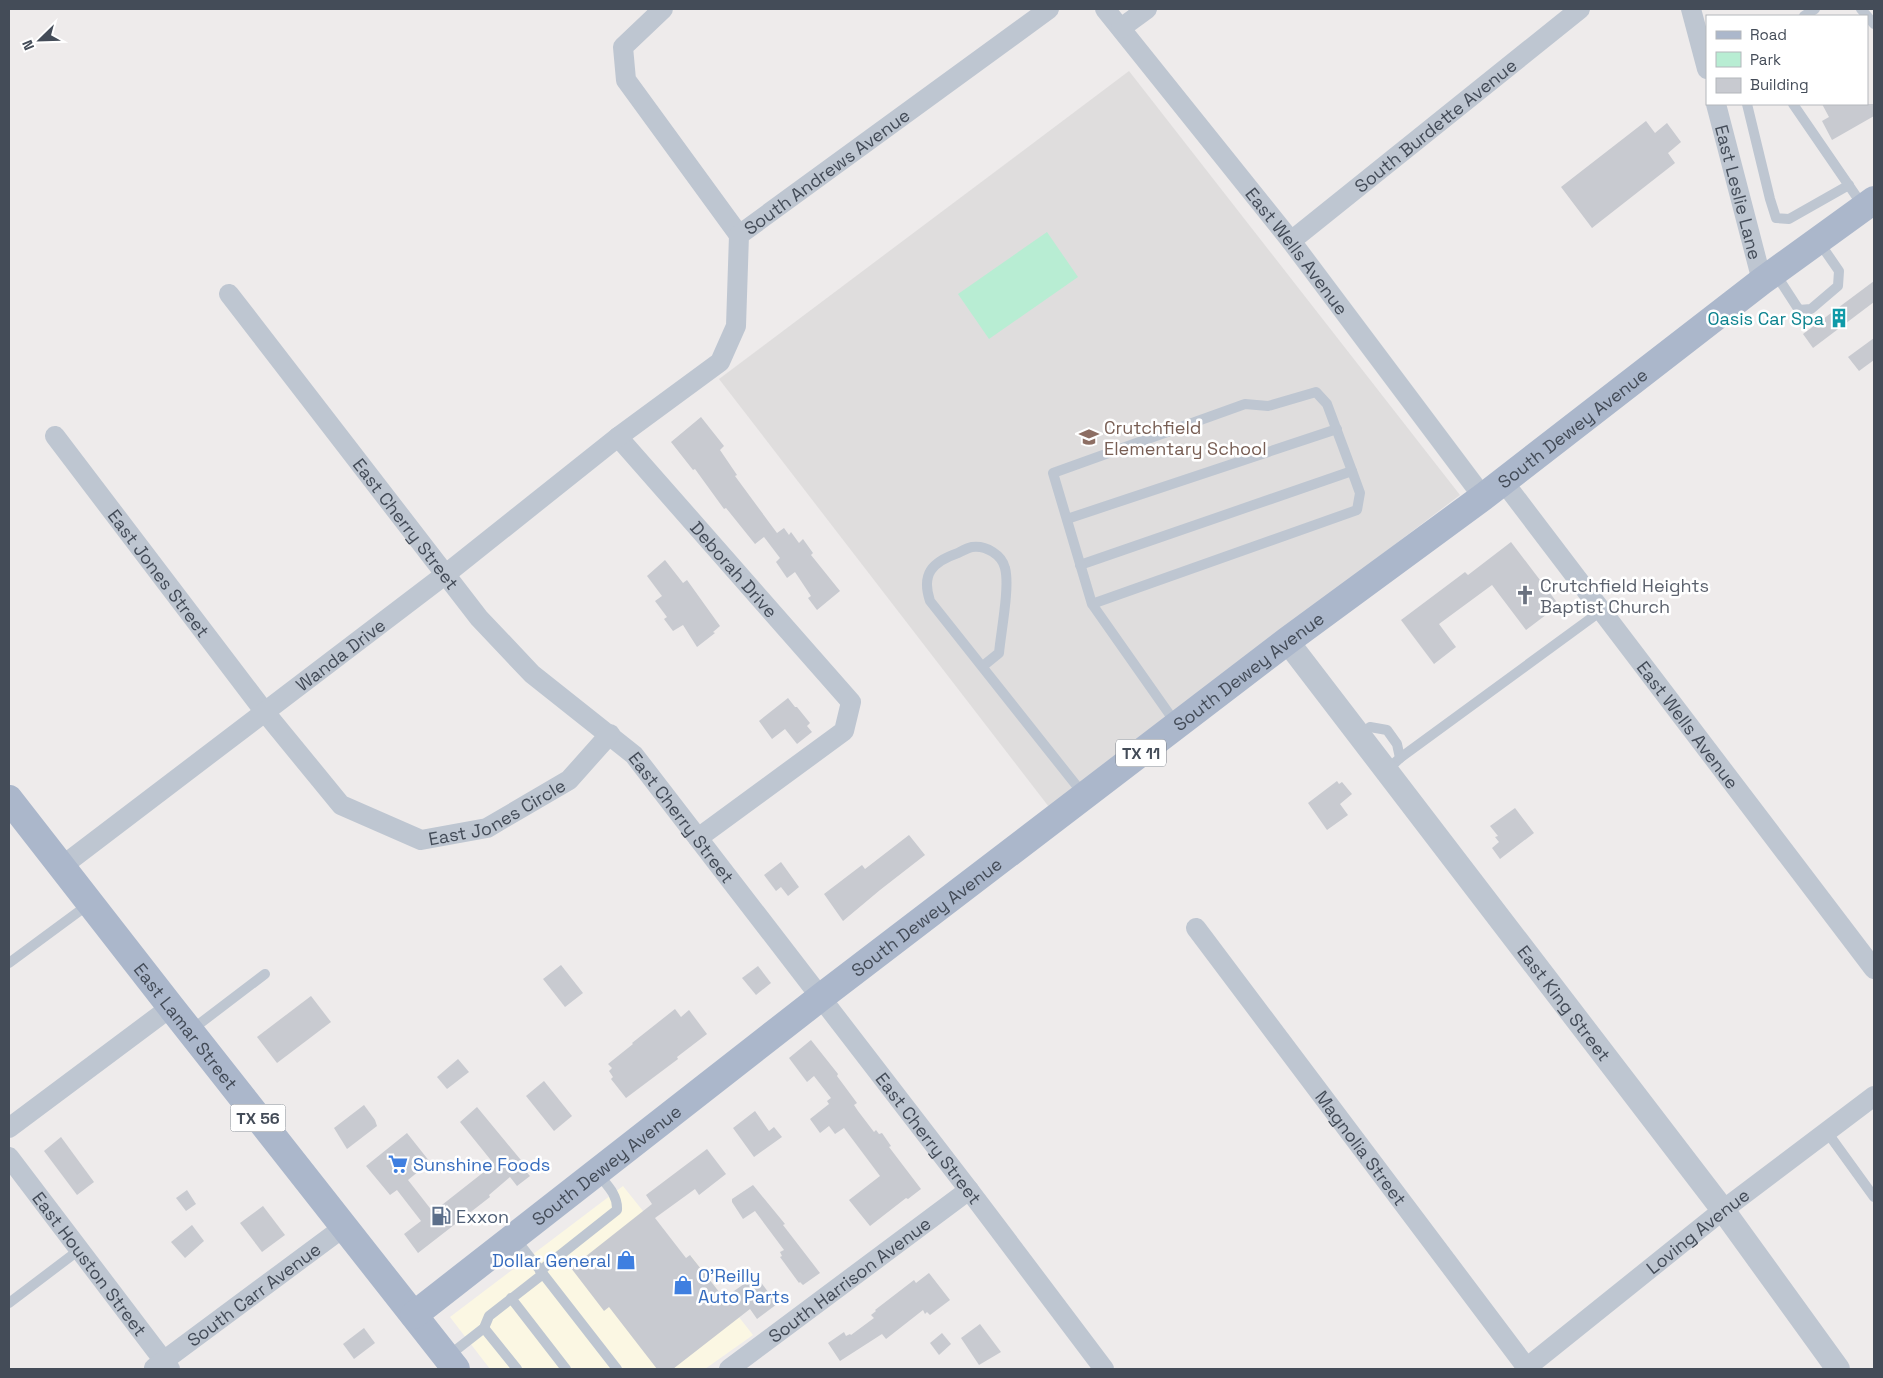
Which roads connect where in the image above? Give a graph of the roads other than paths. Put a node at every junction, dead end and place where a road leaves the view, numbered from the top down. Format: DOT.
graph roads {
  1 [pos="1049,9"];
  2 [pos="1105,9"];
  3 [pos="1146,9"];
  4 [pos="1580,9"];
  5 [pos="1691,9"];
  6 [pos="655,11"];
  7 [pos="1121,28"];
  8 [pos="1706,64"];
  9 [pos="1716,105"];
  10 [pos="1747,105"];
  11 [pos="1795,105"];
  12 [pos="1848,185"];
  13 [pos="1869,204"];
  14 [pos="739,235"];
  15 [pos="1291,241"];
  16 [pos="1818,241"];
  17 [pos="1768,277"];
  18 [pos="229,294"];
  19 [pos="1337,429"];
  20 [pos="55,436"];
  21 [pos="618,437"];
  22 [pos="1352,471"];
  23 [pos="1493,489"];
  24 [pos="1067,519"];
  25 [pos="1080,565"];
  26 [pos="446,574"];
  27 [pos="1092,604"];
  28 [pos="1601,611"];
  29 [pos="1287,641"];
  30 [pos="983,666"];
  31 [pos="264,711"];
  32 [pos="1177,725"];
  33 [pos="610,734"];
  34 [pos="1393,764"];
  35 [pos="1085,796"];
  36 [pos="9,799"];
  37 [pos="698,838"];
  38 [pos="61,867"];
  39 [pos="89,903"];
  40 [pos="1196,928"];
  41 [pos="9,963"];
  42 [pos="1874,969"];
  43 [pos="265,974"];
  44 [pos="821,997"];
  45 [pos="170,1007"];
  46 [pos="190,1031"];
  47 [pos="1874,1096"];
  48 [pos="9,1128"];
  49 [pos="1827,1132"];
  50 [pos="9,1157"];
  51 [pos="597,1172"];
  52 [pos="969,1190"];
  53 [pos="1874,1197"];
  54 [pos="1723,1210"];
  55 [pos="344,1227"];
  56 [pos="514,1236"];
  57 [pos="79,1250"];
  58 [pos="541,1272"];
  59 [pos="511,1298"];
  60 [pos="9,1303"];
  61 [pos="414,1315"];
  62 [pos="484,1328"];
  63 [pos="451,1363"];
  64 [pos="162,1366"];
  65 [pos="1526,1368"];
  66 [pos="517,1369"];
  67 [pos="566,1369"];
  68 [pos="617,1369"];
  69 [pos="729,1369"];
  70 [pos="1104,1369"];
  71 [pos="1838,1369"];
  1 -- 14 [label="street, South Andrews Avenue"];
  2 -- 7 [label="street, East Wells Avenue"];
  3 -- 7 [label="street"];
  4 -- 15 [label="street, South Burdette Avenue"];
  5 -- 8 [label="street"];
  6 -- 14 [label="street"];
  7 -- 15 [label="street, East Wells Avenue"];
  9 -- 17 [label="street, East Leslie Lane"];
  10 -- 12 [label="lane"];
  11 -- 12 [label="lane"];
  12 -- 13 [label="lane"];
  13 -- 16 [label="main road, South Dewey Avenue / TX 11"];
  14 -- 21 [label="street, South Andrews Avenue"];
  15 -- 23 [label="street, East Wells Avenue"];
  16 -- 17 [label="main road, South Dewey Avenue / TX 11"];
  16 -- 17 [label="lane"];
  17 -- 23 [label="main road, South Dewey Avenue / TX 11"];
  18 -- 26 [label="street, East Cherry Street"];
  19 -- 22 [label="lane"];
  19 -- 24 [label="lane"];
  19 -- 24 [label="lane"];
  20 -- 31 [label="street, East Jones Street"];
  21 -- 26 [label="street, Wanda Drive"];
  21 -- 37 [label="street, Deborah Drive"];
  22 -- 25 [label="lane"];
  22 -- 27 [label="lane"];
  23 -- 28 [label="street, East Wells Avenue"];
  23 -- 29 [label="main road, South Dewey Avenue / TX 11"];
  24 -- 25 [label="lane"];
  25 -- 27 [label="lane"];
  26 -- 31 [label="street, Wanda Drive"];
  26 -- 33 [label="street, East Cherry Street"];
  27 -- 32 [label="lane"];
  28 -- 34 [label="lane"];
  28 -- 42 [label="street, East Wells Avenue"];
  29 -- 32 [label="main road, South Dewey Avenue / TX 11"];
  29 -- 34 [label="street, East King Street"];
  30 -- 30 [label="lane"];
  30 -- 35 [label="lane"];
  31 -- 33 [label="street, East Jones Circle"];
  31 -- 38 [label="street, Wanda Drive"];
  32 -- 35 [label="main road, South Dewey Avenue / TX 11"];
  33 -- 37 [label="street, East Cherry Street"];
  34 -- 54 [label="street, East King Street"];
  35 -- 44 [label="main road, South Dewey Avenue / TX 11"];
  36 -- 38 [label="main road, East Lamar Street / TX 56"];
  37 -- 44 [label="street, East Cherry Street"];
  38 -- 39 [label="main road, East Lamar Street / TX 56"];
  39 -- 41 [label="lane"];
  39 -- 45 [label="main road, East Lamar Street / TX 56"];
  40 -- 65 [label="street, Magnolia Street"];
  43 -- 46 [label="lane"];
  44 -- 51 [label="main road, South Dewey Avenue / TX 11"];
  44 -- 52 [label="street, East Cherry Street"];
  45 -- 46 [label="main road, East Lamar Street / TX 56"];
  45 -- 48 [label="street"];
  46 -- 55 [label="main road, East Lamar Street / TX 56"];
  47 -- 49 [label="street, Loving Avenue"];
  49 -- 53 [label="lane"];
  49 -- 54 [label="street, Loving Avenue"];
  50 -- 57 [label="street, East Houston Street"];
  51 -- 56 [label="main road, South Dewey Avenue / TX 11"];
  51 -- 58 [label="lane"];
  52 -- 69 [label="street, South Harrison Avenue"];
  52 -- 70 [label="street, East Cherry Street"];
  54 -- 65 [label="street, Loving Avenue"];
  54 -- 71 [label="street, East King Street"];
  55 -- 61 [label="main road, East Lamar Street / TX 56"];
  55 -- 64 [label="street, South Carr Avenue"];
  56 -- 58 [label="lane"];
  56 -- 61 [label="main road, South Dewey Avenue / TX 11"];
  57 -- 60 [label="lane"];
  57 -- 64 [label="street, East Houston Street"];
  58 -- 59 [label="lane"];
  58 -- 68 [label="lane"];
  59 -- 62 [label="lane"];
  59 -- 67 [label="lane"];
  61 -- 63 [label="main road, East Lamar Street / TX 56"];
  62 -- 63 [label="lane"];
  62 -- 66 [label="lane"];
}
